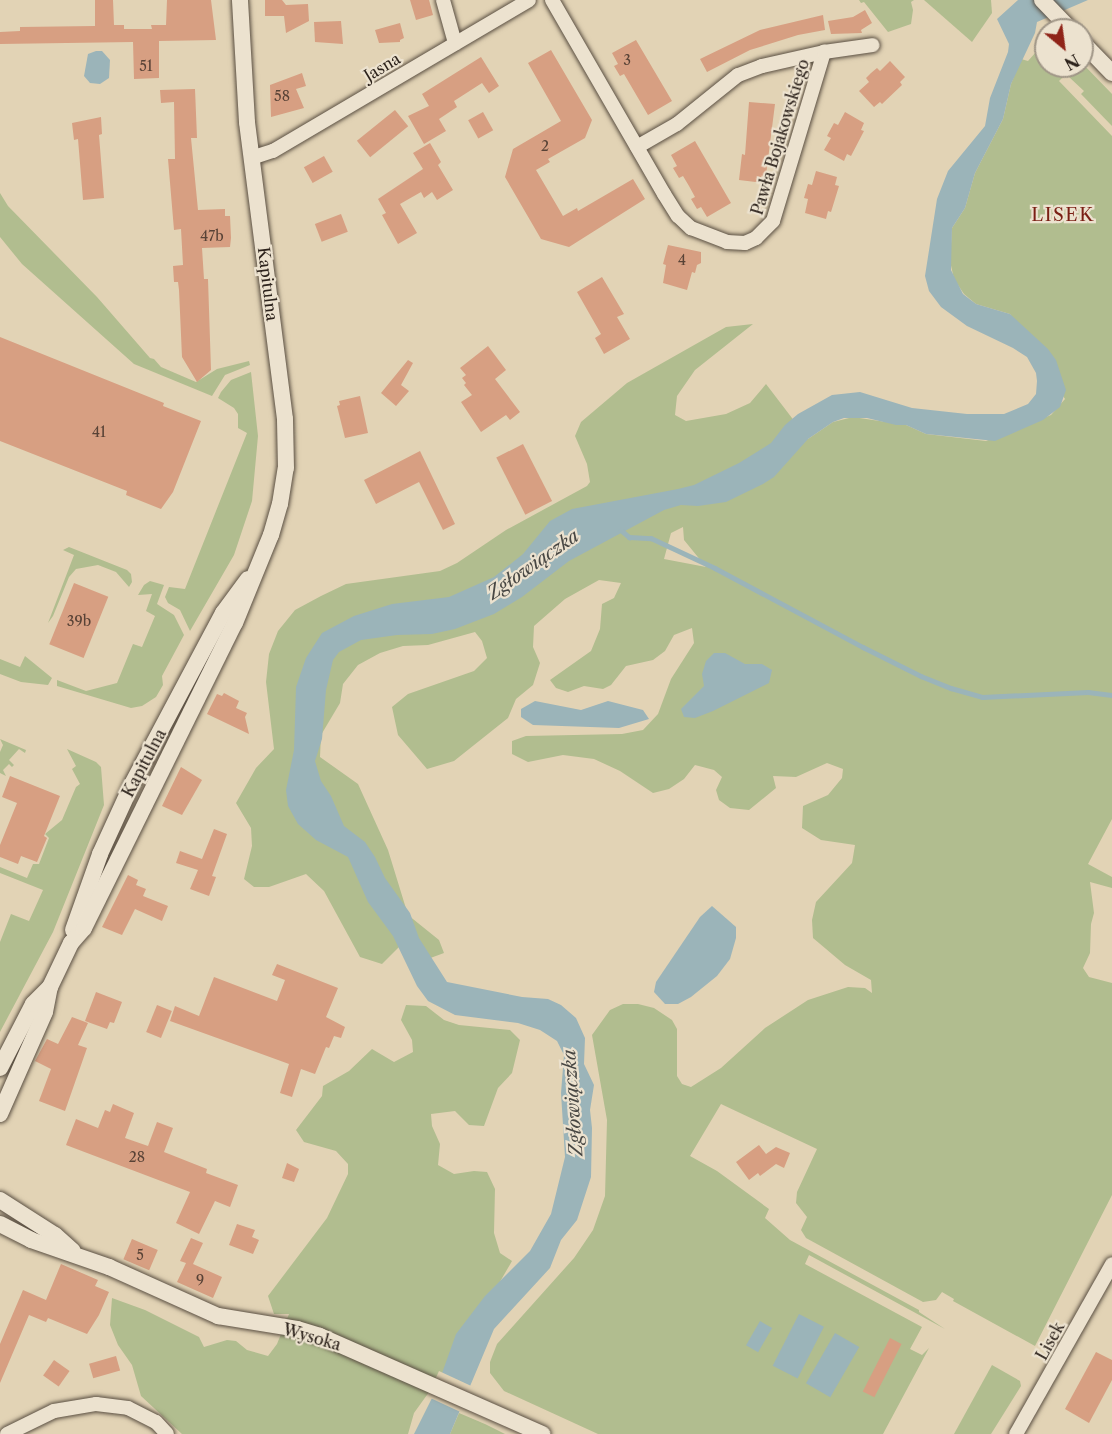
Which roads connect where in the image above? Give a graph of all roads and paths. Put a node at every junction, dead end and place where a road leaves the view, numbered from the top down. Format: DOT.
graph roads {
  1 [pos="240,0"];
  2 [pos="443,0"];
  3 [pos="529,0"];
  4 [pos="552,0"];
  5 [pos="1042,0"];
  6 [pos="1059,18"];
  7 [pos="455,43"];
  8 [pos="873,45"];
  9 [pos="824,52"];
  10 [pos="1094,54"];
  11 [pos="1112,73"];
  12 [pos="637,147"];
  13 [pos="251,158"];
  14 [pos="50,987"];
  15 [pos="0,1068"];
  16 [pos="0,1114"];
  17 [pos="0,1200"];
  18 [pos="1,1225"];
  19 [pos="78,1255"];
  20 [pos="1112,1264"];
  21 [pos="8,1434"];
  22 [pos="166,1434"];
  23 [pos="542,1434"];
  24 [pos="1016,1434"];
  1 -- 13 [label="street, Kapitulna"];
  2 -- 7 [label="street"];
  3 -- 7 [label="street, Jasna"];
  4 -- 12 [label="street, Pawła Bojakowskiego"];
  5 -- 6 [label="street"];
  7 -- 13 [label="street, Jasna"];
  8 -- 9 [label="street, Pawła Bojakowskiego"];
  9 -- 12 [label="street, Pawła Bojakowskiego"];
  9 -- 12 [label="street, Pawła Bojakowskiego"];
  10 -- 11 [label="street"];
  13 -- 14 [label="street, Kapitulna"];
  14 -- 15 [label="street, Kapitulna"];
  14 -- 16 [label="street, Kapitulna"];
  17 -- 19 [label="street, Wysoka"];
  18 -- 19 [label="street, Wysoka"];
  19 -- 23 [label="street, Wysoka"];
  20 -- 24 [label="street, Lisek"];
  21 -- 22 [label="street"];
}
